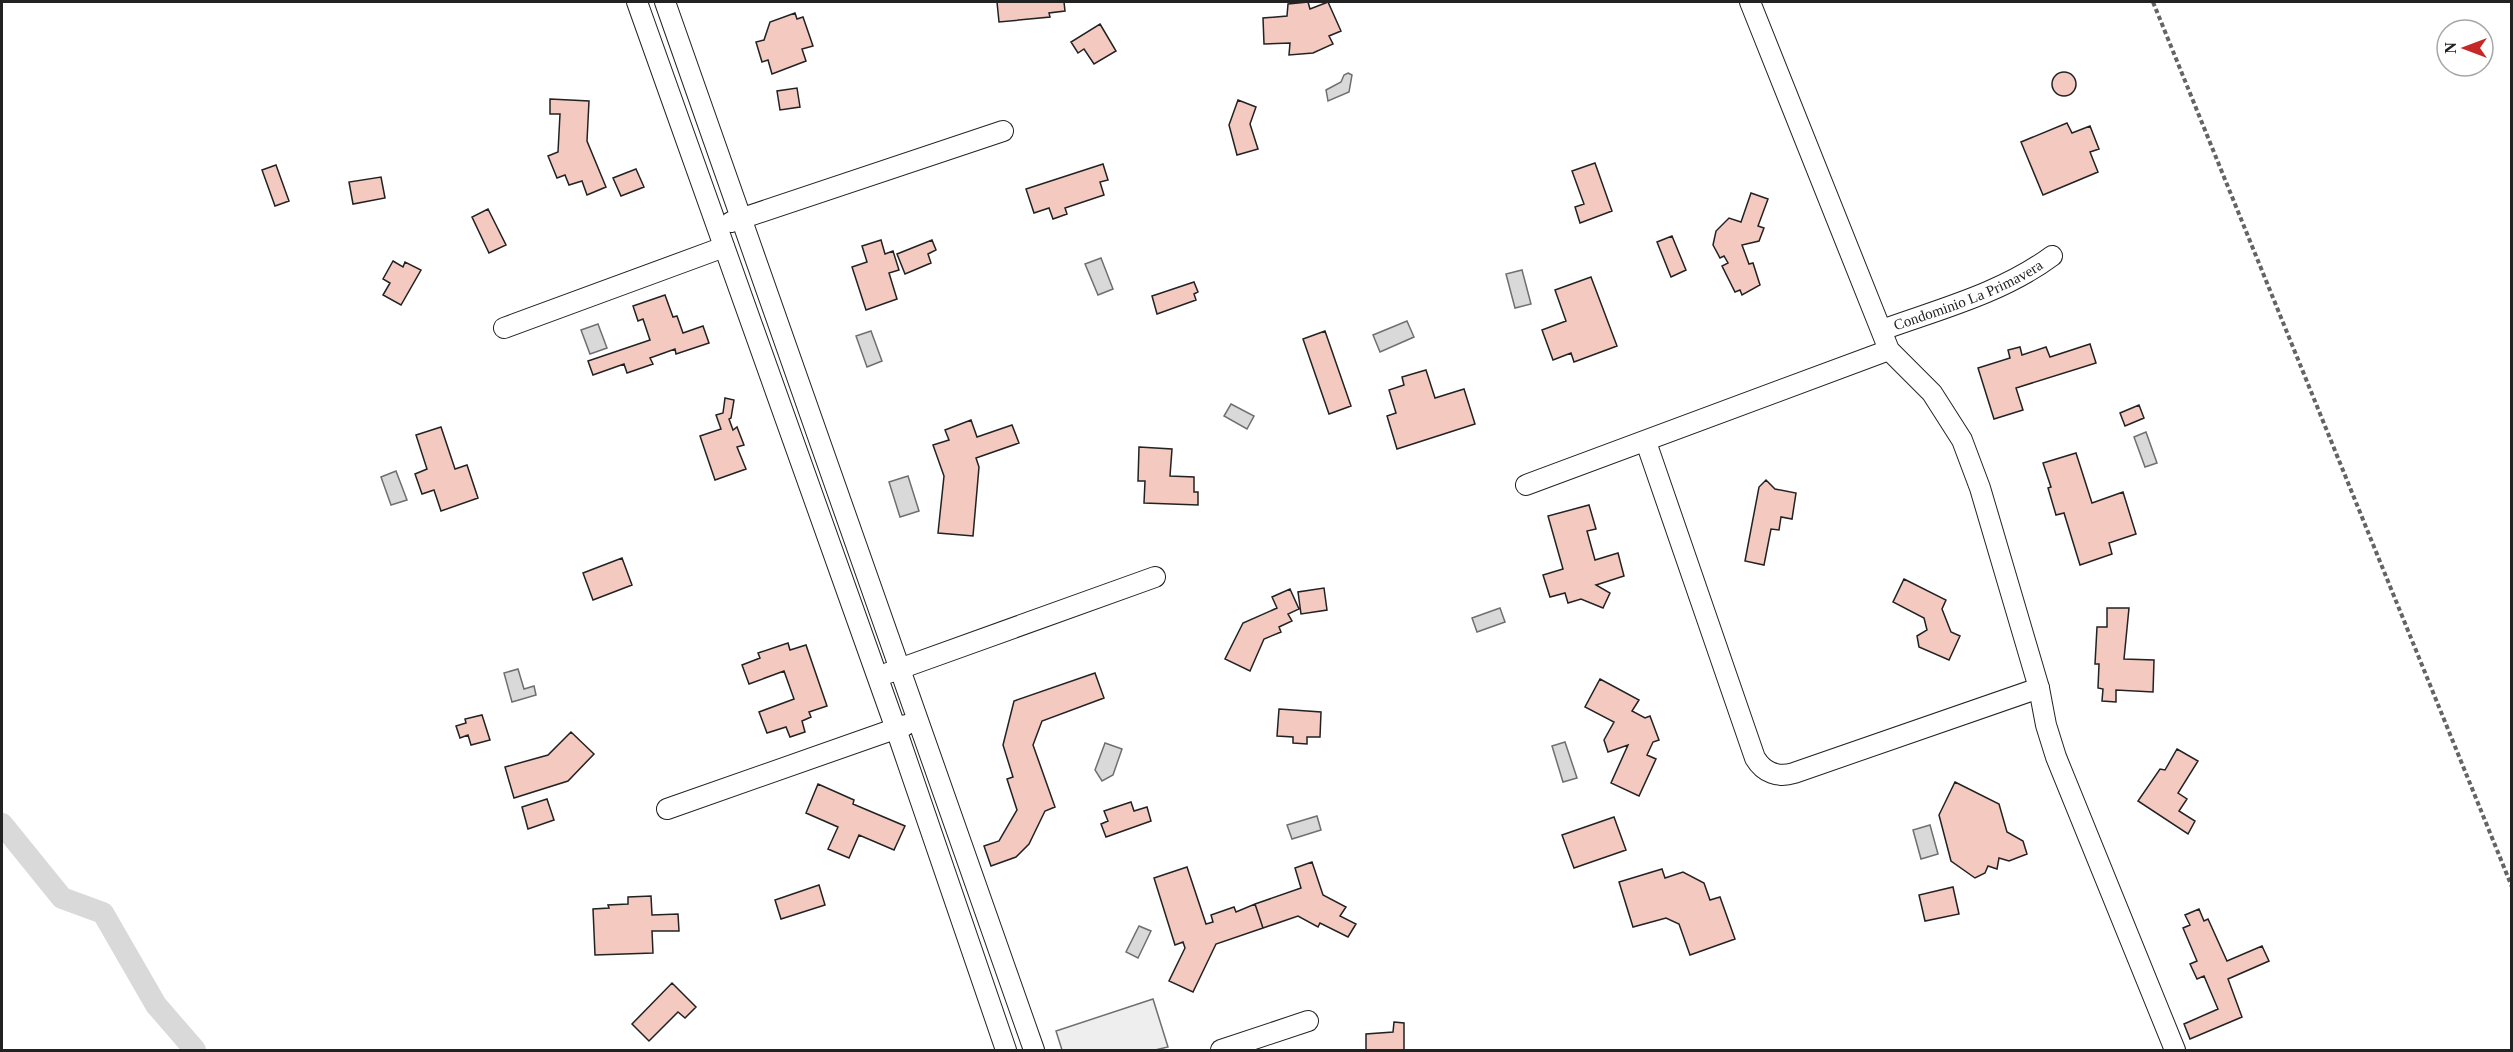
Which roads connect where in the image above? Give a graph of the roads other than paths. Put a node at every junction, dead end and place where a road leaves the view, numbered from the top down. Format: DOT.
graph roads {
  1 [pos="637,2"];
  2 [pos="665,2"];
  3 [pos="1750,2"];
  4 [pos="1003,131"];
  5 [pos="741,218"];
  6 [pos="717,226"];
  7 [pos="724,247"];
  8 [pos="2052,256"];
  9 [pos="504,328"];
  10 [pos="1882,330"];
  11 [pos="1889,350"];
  12 [pos="1647,442"];
  13 [pos="1526,485"];
  14 [pos="1155,577"];
  15 [pos="899,669"];
  16 [pos="878,676"];
  17 [pos="2039,688"];
  18 [pos="918,722"];
  19 [pos="896,729"];
  20 [pos="667,809"];
  21 [pos="1308,1021"];
  22 [pos="1006,1050"];
  23 [pos="1034,1050"];
  24 [pos="1221,1050"];
  25 [pos="2175,1050"];
  1 -- 6 [label="street"];
  2 -- 5 [label="street"];
  3 -- 10 [label="street"];
  4 -- 5 [label="street"];
  5 -- 6 [label="street"];
  5 -- 15 [label="street"];
  6 -- 7 [label="street"];
  7 -- 9 [label="street"];
  7 -- 16 [label="street"];
  8 -- 10 [label="street, Condominio La Primavera"];
  10 -- 11 [label="street"];
  11 -- 12 [label="street"];
  11 -- 17 [label="street"];
  12 -- 13 [label="street"];
  12 -- 17 [label="street"];
  14 -- 15 [label="street"];
  15 -- 16 [label="street"];
  15 -- 18 [label="street"];
  16 -- 19 [label="street"];
  17 -- 25 [label="street"];
  18 -- 19 [label="street"];
  18 -- 23 [label="street"];
  19 -- 20 [label="street"];
  19 -- 22 [label="street"];
  21 -- 24 [label="street"];
}
